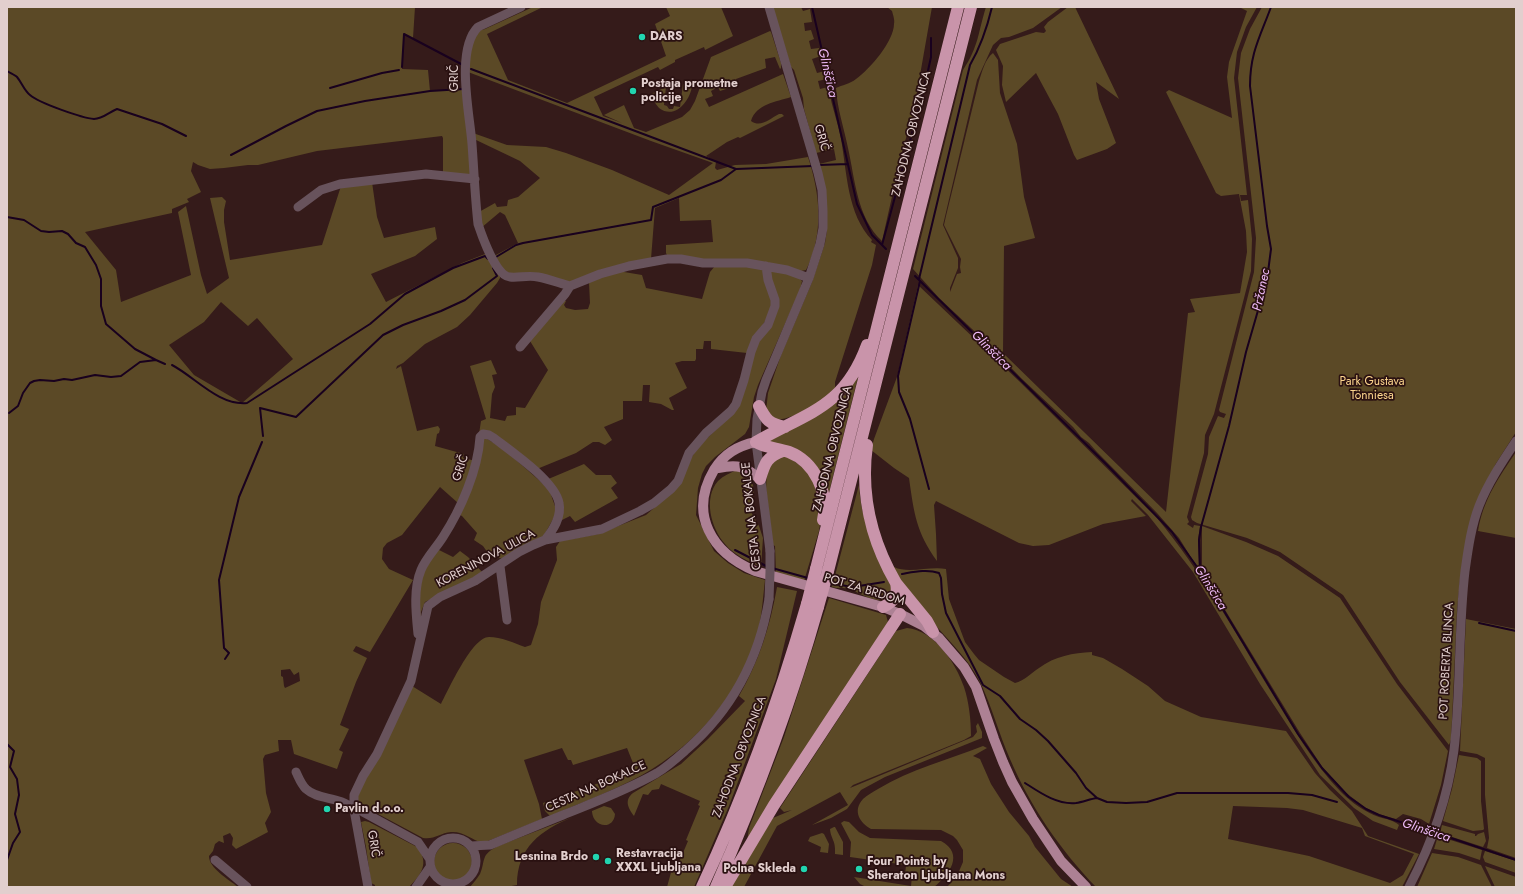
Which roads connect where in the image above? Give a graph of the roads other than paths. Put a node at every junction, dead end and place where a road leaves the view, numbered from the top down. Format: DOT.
graph roads {
  1 [pos="520,7"];
  2 [pos="768,7"];
  3 [pos="958,7"];
  4 [pos="970,7"];
  5 [pos="475,179"];
  6 [pos="298,207"];
  7 [pos="766,266"];
  8 [pos="809,278"];
  9 [pos="570,286"];
  10 [pos="882,311"];
  11 [pos="520,347"];
  12 [pos="874,390"];
  13 [pos="759,406"];
  14 [pos="785,427"];
  15 [pos="1516,441"];
  16 [pos="756,442"];
  17 [pos="783,451"];
  18 [pos="716,469"];
  19 [pos="760,479"];
  20 [pos="824,537"];
  21 [pos="545,540"];
  22 [pos="500,566"];
  23 [pos="822,570"];
  24 [pos="896,583"];
  25 [pos="812,606"];
  26 [pos="883,607"];
  27 [pos="900,614"];
  28 [pos="507,620"];
  29 [pos="933,632"];
  30 [pos="419,643"];
  31 [pos="296,772"];
  32 [pos="354,807"];
  33 [pos="418,842"];
  34 [pos="437,844"];
  35 [pos="490,845"];
  36 [pos="471,846"];
  37 [pos="215,860"];
  38 [pos="476,861"];
  39 [pos="430,862"];
  40 [pos="438,880"];
  41 [pos="467,883"];
  42 [pos="417,886"];
  43 [pos="454,886"];
  44 [pos="247,887"];
  45 [pos="368,887"];
  46 [pos="702,887"];
  47 [pos="716,887"];
  48 [pos="726,887"];
  49 [pos="1086,887"];
  50 [pos="1409,887"];
  1 -- 5 [label="street, GRIČ"];
  2 -- 8 [label="street, GRIČ"];
  3 -- 10 [label="highway, ZAHODNA OBVOZNICA"];
  4 -- 12 [label="highway, ZAHODNA OBVOZNICA"];
  5 -- 6 [label="street"];
  5 -- 9 [label="street, GRIČ"];
  7 -- 8 [label="street"];
  7 -- 9 [label="street"];
  7 -- 21 [label="street, KORENINOVA ULICA"];
  8 -- 13 [label="street, GRIČ"];
  9 -- 11 [label="street"];
  10 -- 14 [label="highway"];
  10 -- 20 [label="highway, ZAHODNA OBVOZNICA"];
  12 -- 23 [label="highway, ZAHODNA OBVOZNICA"];
  12 -- 24 [label="highway"];
  13 -- 14 [label="highway"];
  13 -- 16 [label="street, CESTA NA BOKALCE"];
  14 -- 16 [label="highway"];
  15 -- 50 [label="street, POT ROBERTA BLINCA"];
  16 -- 17 [label="highway"];
  16 -- 18 [label="main road"];
  16 -- 19 [label="street, CESTA NA BOKALCE"];
  17 -- 19 [label="highway"];
  17 -- 20 [label="highway"];
  18 -- 19 [label="main road"];
  18 -- 26 [label="main road, POT ZA BRDOM"];
  19 -- 35 [label="street, CESTA NA BOKALCE, bridge"];
  20 -- 23 [label="highway, ZAHODNA OBVOZNICA"];
  21 -- 22 [label="street, KORENINOVA ULICA"];
  21 -- 30 [label="street, GRIČ"];
  22 -- 28 [label="street"];
  22 -- 30 [label="street, KORENINOVA ULICA"];
  23 -- 25 [label="highway, ZAHODNA OBVOZNICA, bridge"];
  24 -- 26 [label="highway"];
  24 -- 29 [label="highway"];
  25 -- 46 [label="highway, ZAHODNA OBVOZNICA"];
  25 -- 47 [label="highway, ZAHODNA OBVOZNICA"];
  26 -- 27 [label="main road, POT ZA BRDOM"];
  27 -- 29 [label="main road, POT ZA BRDOM"];
  27 -- 48 [label="highway"];
  29 -- 49 [label="main road, POT ZA BRDOM"];
  30 -- 32 [label="street, KORENINOVA ULICA"];
  31 -- 32 [label="street, CESTA NA BOKALCE"];
  32 -- 33 [label="street, CESTA NA BOKALCE"];
  32 -- 45 [label="street, GRIČ"];
  33 -- 34 [label="street, CESTA NA BOKALCE"];
  33 -- 39 [label="street, CESTA NA BOKALCE"];
  34 -- 36 [label="street, CESTA NA BOKALCE"];
  34 -- 39 [label="street"];
  35 -- 36 [label="street, CESTA NA BOKALCE"];
  35 -- 38 [label="street, CESTA NA BOKALCE"];
  36 -- 38 [label="street"];
  37 -- 44 [label="street"];
  38 -- 41 [label="street, CESTA NA BOKALCE"];
  39 -- 40 [label="street, CESTA NA BOKALCE"];
  39 -- 42 [label="street"];
  40 -- 42 [label="street"];
  40 -- 43 [label="street, CESTA NA BOKALCE"];
  41 -- 43 [label="street, CESTA NA BOKALCE"];
}
